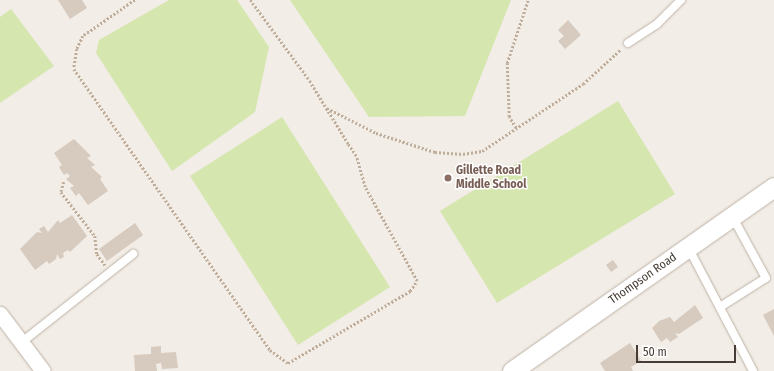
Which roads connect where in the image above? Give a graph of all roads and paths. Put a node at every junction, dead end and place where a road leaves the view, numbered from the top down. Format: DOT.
graph roads {
  1 [pos="135,0"];
  2 [pos="250,0"];
  3 [pos="528,0"];
  4 [pos="681,0"];
  5 [pos="628,43"];
  6 [pos="326,108"];
  7 [pos="516,128"];
  8 [pos="64,182"];
  9 [pos="773,190"];
  10 [pos="732,216"];
  11 [pos="688,247"];
  12 [pos="133,254"];
  13 [pos="110,271"];
  14 [pos="720,307"];
  15 [pos="0,314"];
  16 [pos="22,342"];
  17 [pos="43,371"];
  18 [pos="512,371"];
  19 [pos="753,371"];
  1 -- 6 [label="path"];
  2 -- 6 [label="path"];
  3 -- 7 [label="path"];
  4 -- 5 [label="lane"];
  5 -- 7 [label="path"];
  6 -- 7 [label="path"];
  8 -- 13 [label="path"];
  9 -- 10 [label="street, Thompson Road"];
  10 -- 11 [label="street, Thompson Road"];
  10 -- 14 [label="lane"];
  11 -- 14 [label="lane"];
  11 -- 18 [label="street, Thompson Road"];
  12 -- 13 [label="lane"];
  13 -- 16 [label="lane"];
  14 -- 19 [label="lane"];
  15 -- 16 [label="street"];
  16 -- 17 [label="street"];
}
